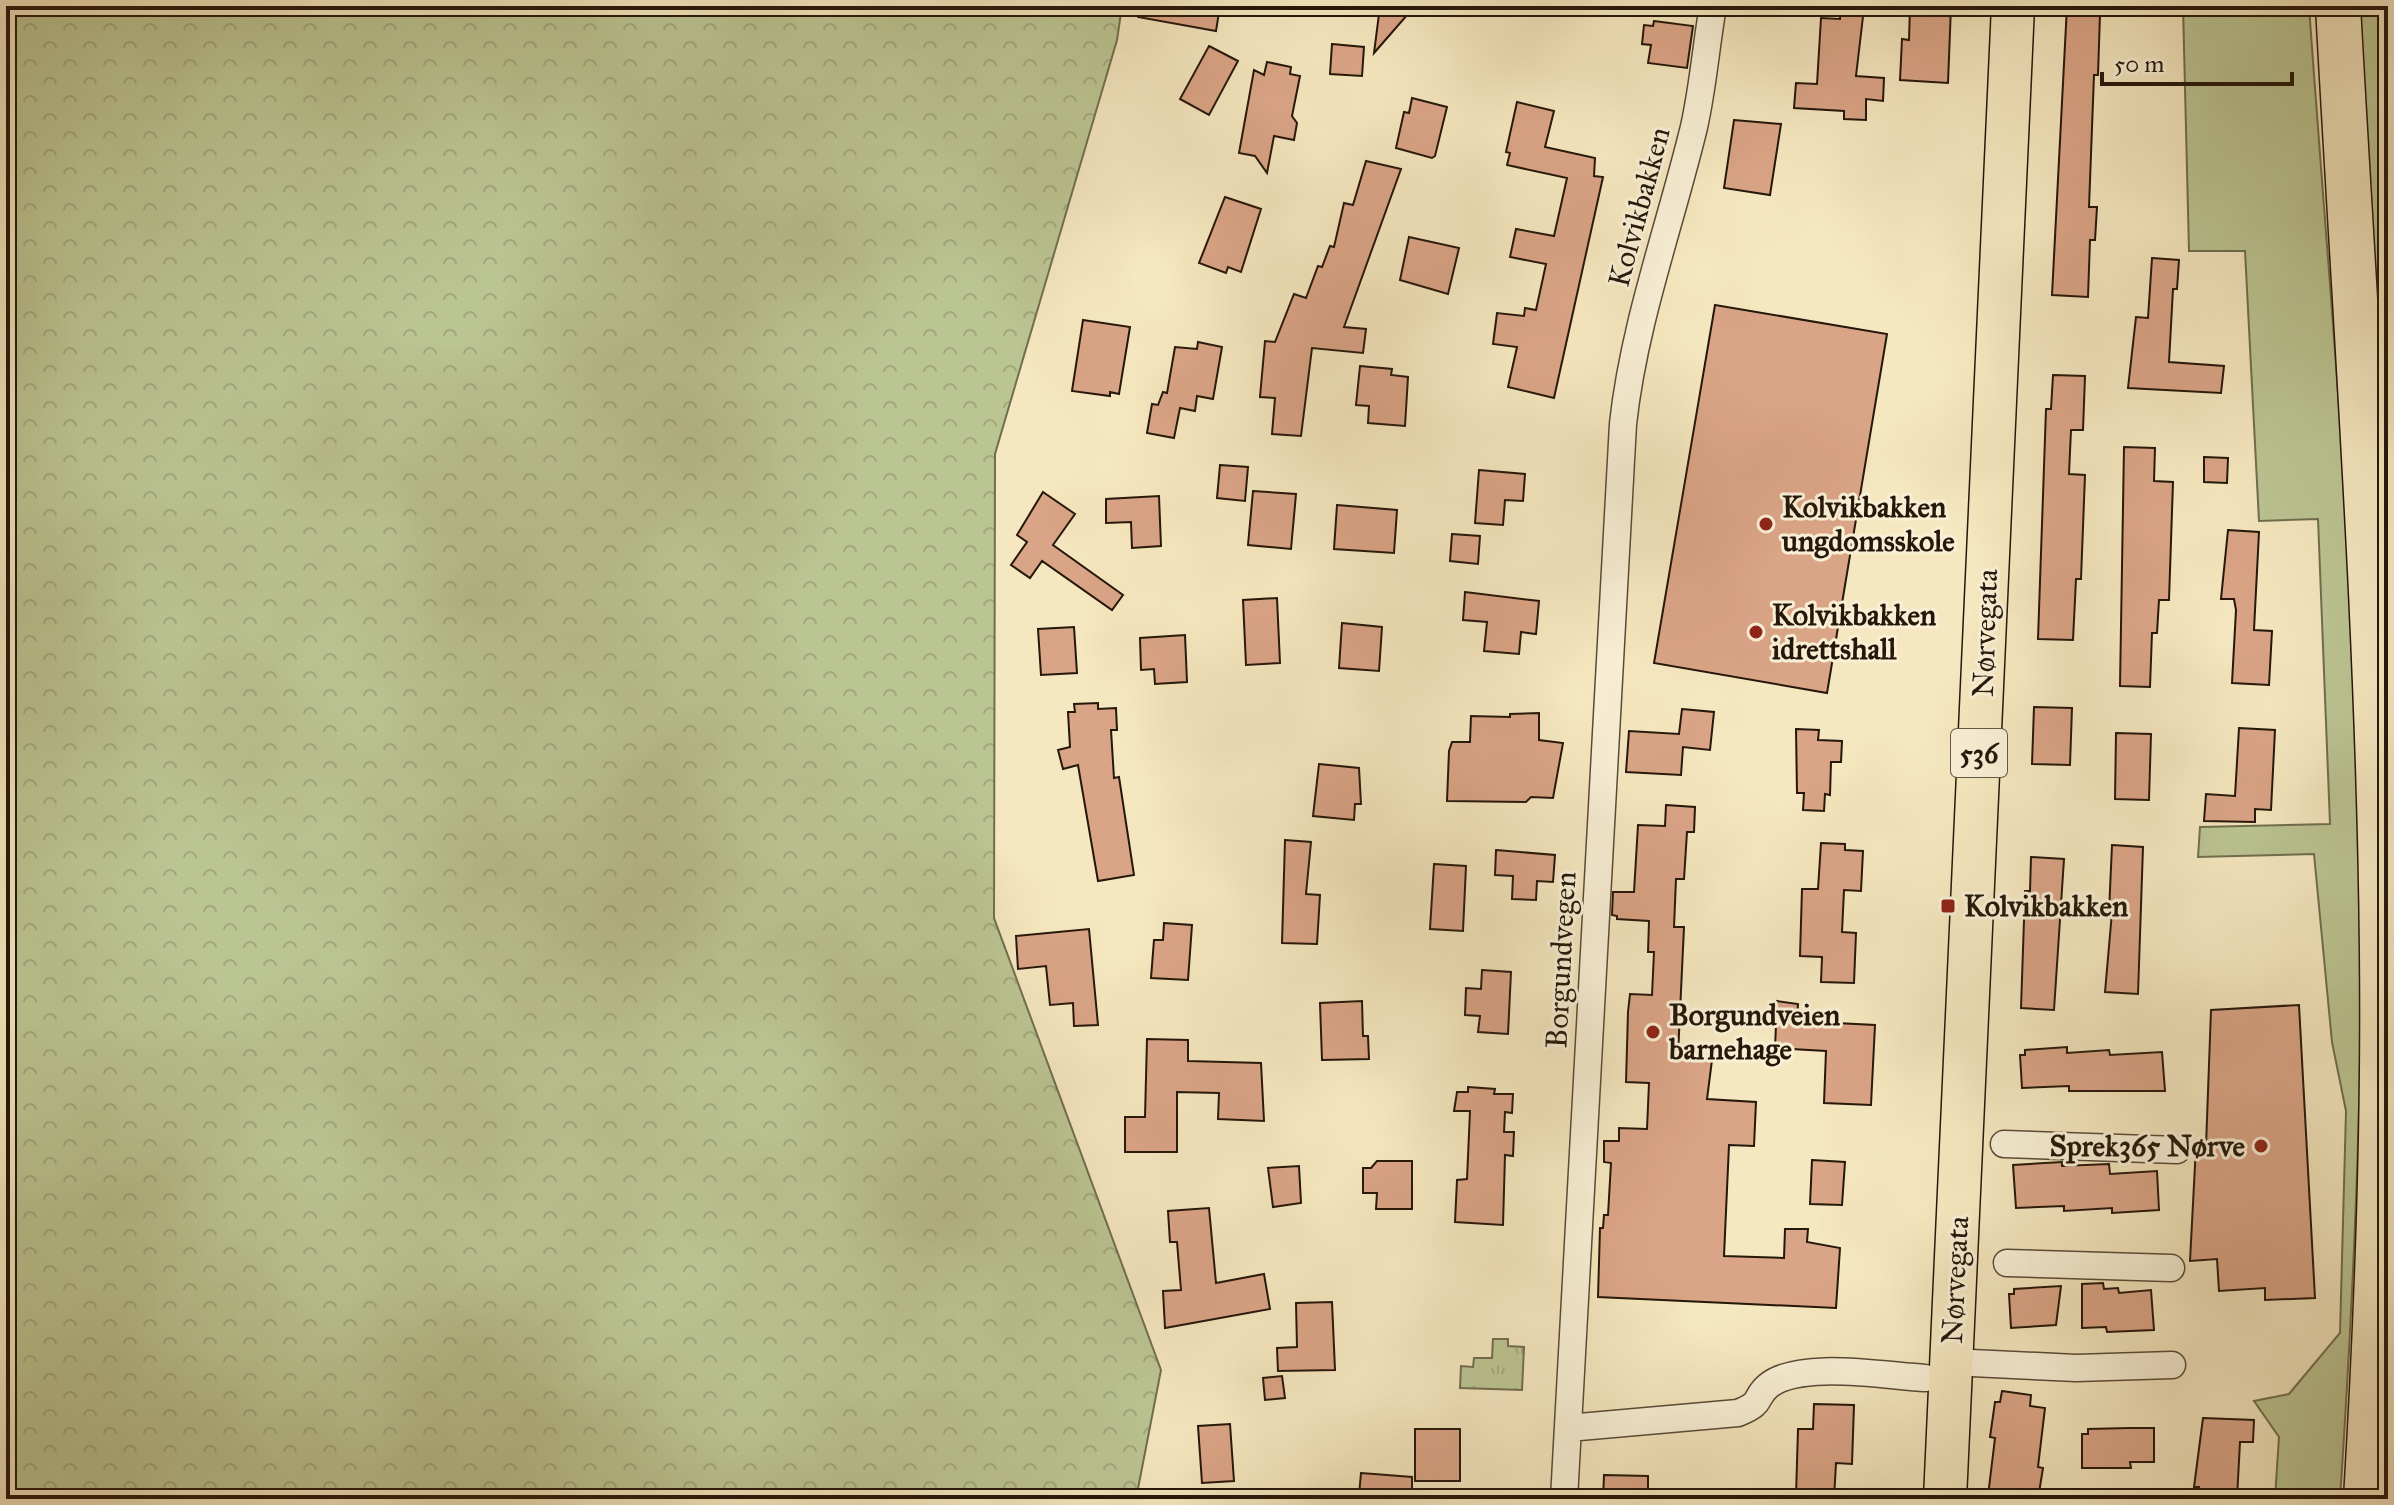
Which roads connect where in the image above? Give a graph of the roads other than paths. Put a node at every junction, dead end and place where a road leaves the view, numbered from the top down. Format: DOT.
graph roads {
  1 [pos="1713,6"];
  2 [pos="2013,6"];
  3 [pos="2338,6"];
  4 [pos="1623,424"];
  5 [pos="2004,1144"];
  6 [pos="2177,1150"];
  7 [pos="2007,1263"];
  8 [pos="2171,1268"];
  9 [pos="2172,1365"];
  10 [pos="1938,1370"];
  11 [pos="1568,1428"];
  12 [pos="1564,1499"];
  13 [pos="1945,1499"];
  14 [pos="2366,1499"];
  1 -- 4 [label="street, Kolvikbakken"];
  2 -- 10 [label="main road, Nørvegata / 536"];
  3 -- 14 [label="highway"];
  4 -- 11 [label="street, Borgundvegen"];
  5 -- 6 [label="street"];
  7 -- 8 [label="street"];
  9 -- 10 [label="street"];
  10 -- 11 [label="street"];
  10 -- 13 [label="main road, Nørvegata / 536"];
  11 -- 12 [label="street, Borgundvegen"];
}
